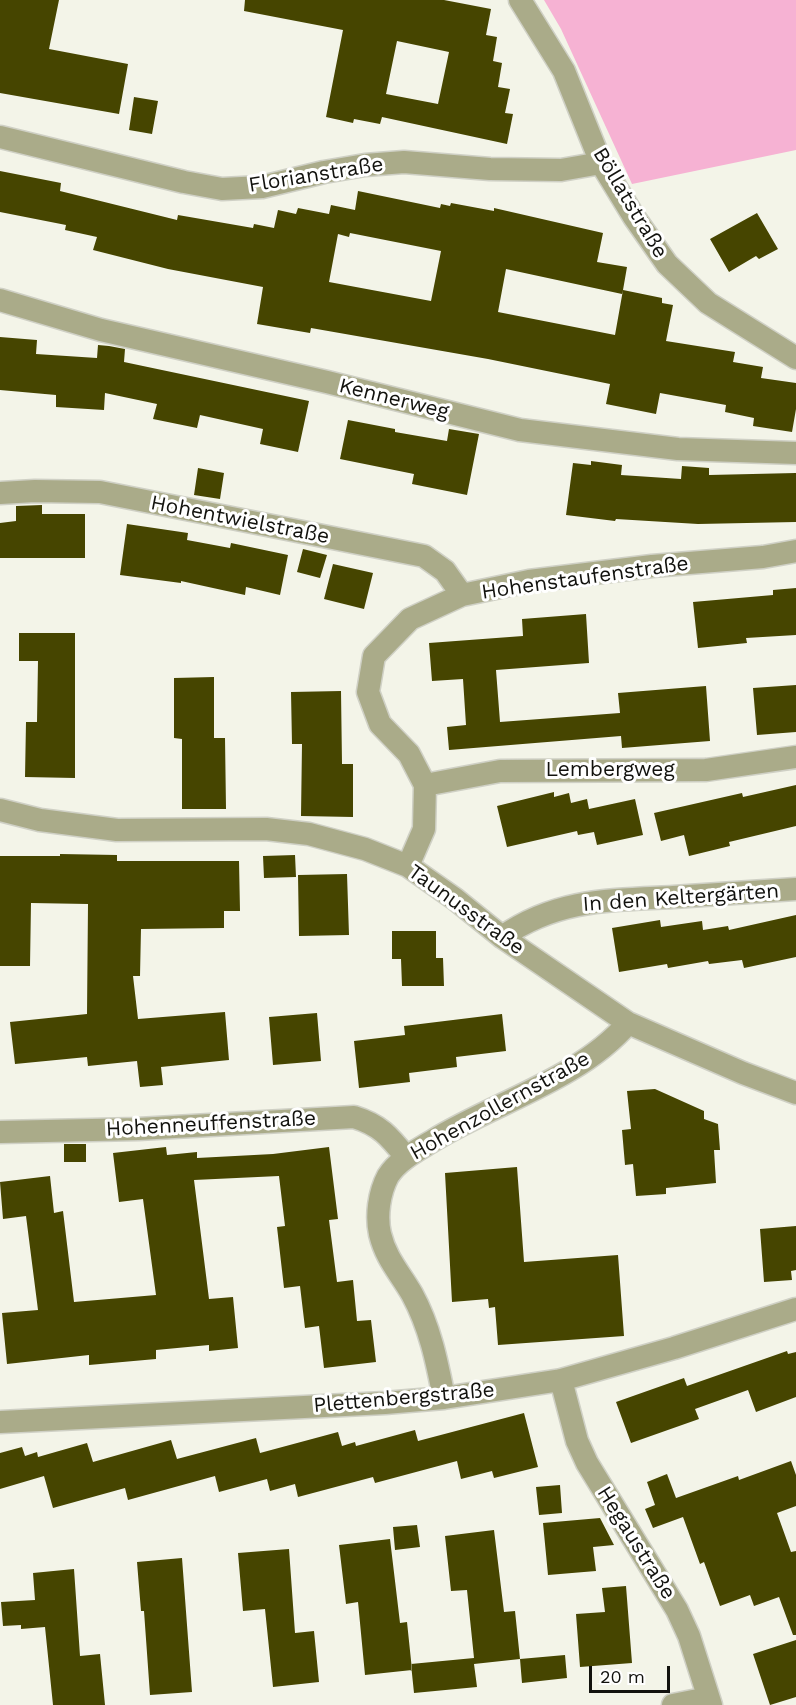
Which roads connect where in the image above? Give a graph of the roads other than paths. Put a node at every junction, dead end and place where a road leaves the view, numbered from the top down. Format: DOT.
graph roads {
  1 [pos="520,0"];
  2 [pos="0,137"];
  3 [pos="601,163"];
  4 [pos="0,300"];
  5 [pos="796,358"];
  6 [pos="796,453"];
  7 [pos="0,493"];
  8 [pos="796,551"];
  9 [pos="462,595"];
  10 [pos="796,757"];
  11 [pos="425,785"];
  12 [pos="0,810"];
  13 [pos="408,866"];
  14 [pos="796,889"];
  15 [pos="502,937"];
  16 [pos="628,1023"];
  17 [pos="796,1093"];
  18 [pos="0,1132"];
  19 [pos="406,1156"];
  20 [pos="796,1309"];
  21 [pos="561,1380"];
  22 [pos="444,1398"];
  23 [pos="0,1422"];
  24 [pos="710,1701"];
  25 [pos="673,1705"];
  1 -- 3 [label="street, Böllatstraße"];
  2 -- 3 [label="street, Florianstraße"];
  3 -- 5 [label="street, Böllatstraße"];
  4 -- 6 [label="street, Kennerweg"];
  7 -- 9 [label="street, Hohentwielstraße"];
  8 -- 9 [label="street, Hohenstaufenstraße"];
  9 -- 11 [label="street, Hohenstaufenstraße"];
  10 -- 11 [label="street, Lembergweg"];
  11 -- 13 [label="street, Hohenstaufenstraße"];
  12 -- 13 [label="street, Taunusstraße"];
  13 -- 15 [label="street, Taunusstraße"];
  14 -- 15 [label="street, In den Keltergärten"];
  15 -- 16 [label="street, Taunusstraße"];
  16 -- 17 [label="street, Taunusstraße"];
  16 -- 19 [label="street, Hohenzollernstraße"];
  18 -- 19 [label="street, Hohenneuffenstraße"];
  19 -- 22 [label="street, Hohenzollernstraße"];
  20 -- 21 [label="street, Plettenbergstraße"];
  21 -- 22 [label="street, Plettenbergstraße"];
  21 -- 24 [label="street, Hegaustraße"];
  22 -- 23 [label="street, Plettenbergstraße"];
  24 -- 25 [label="street"];
}
